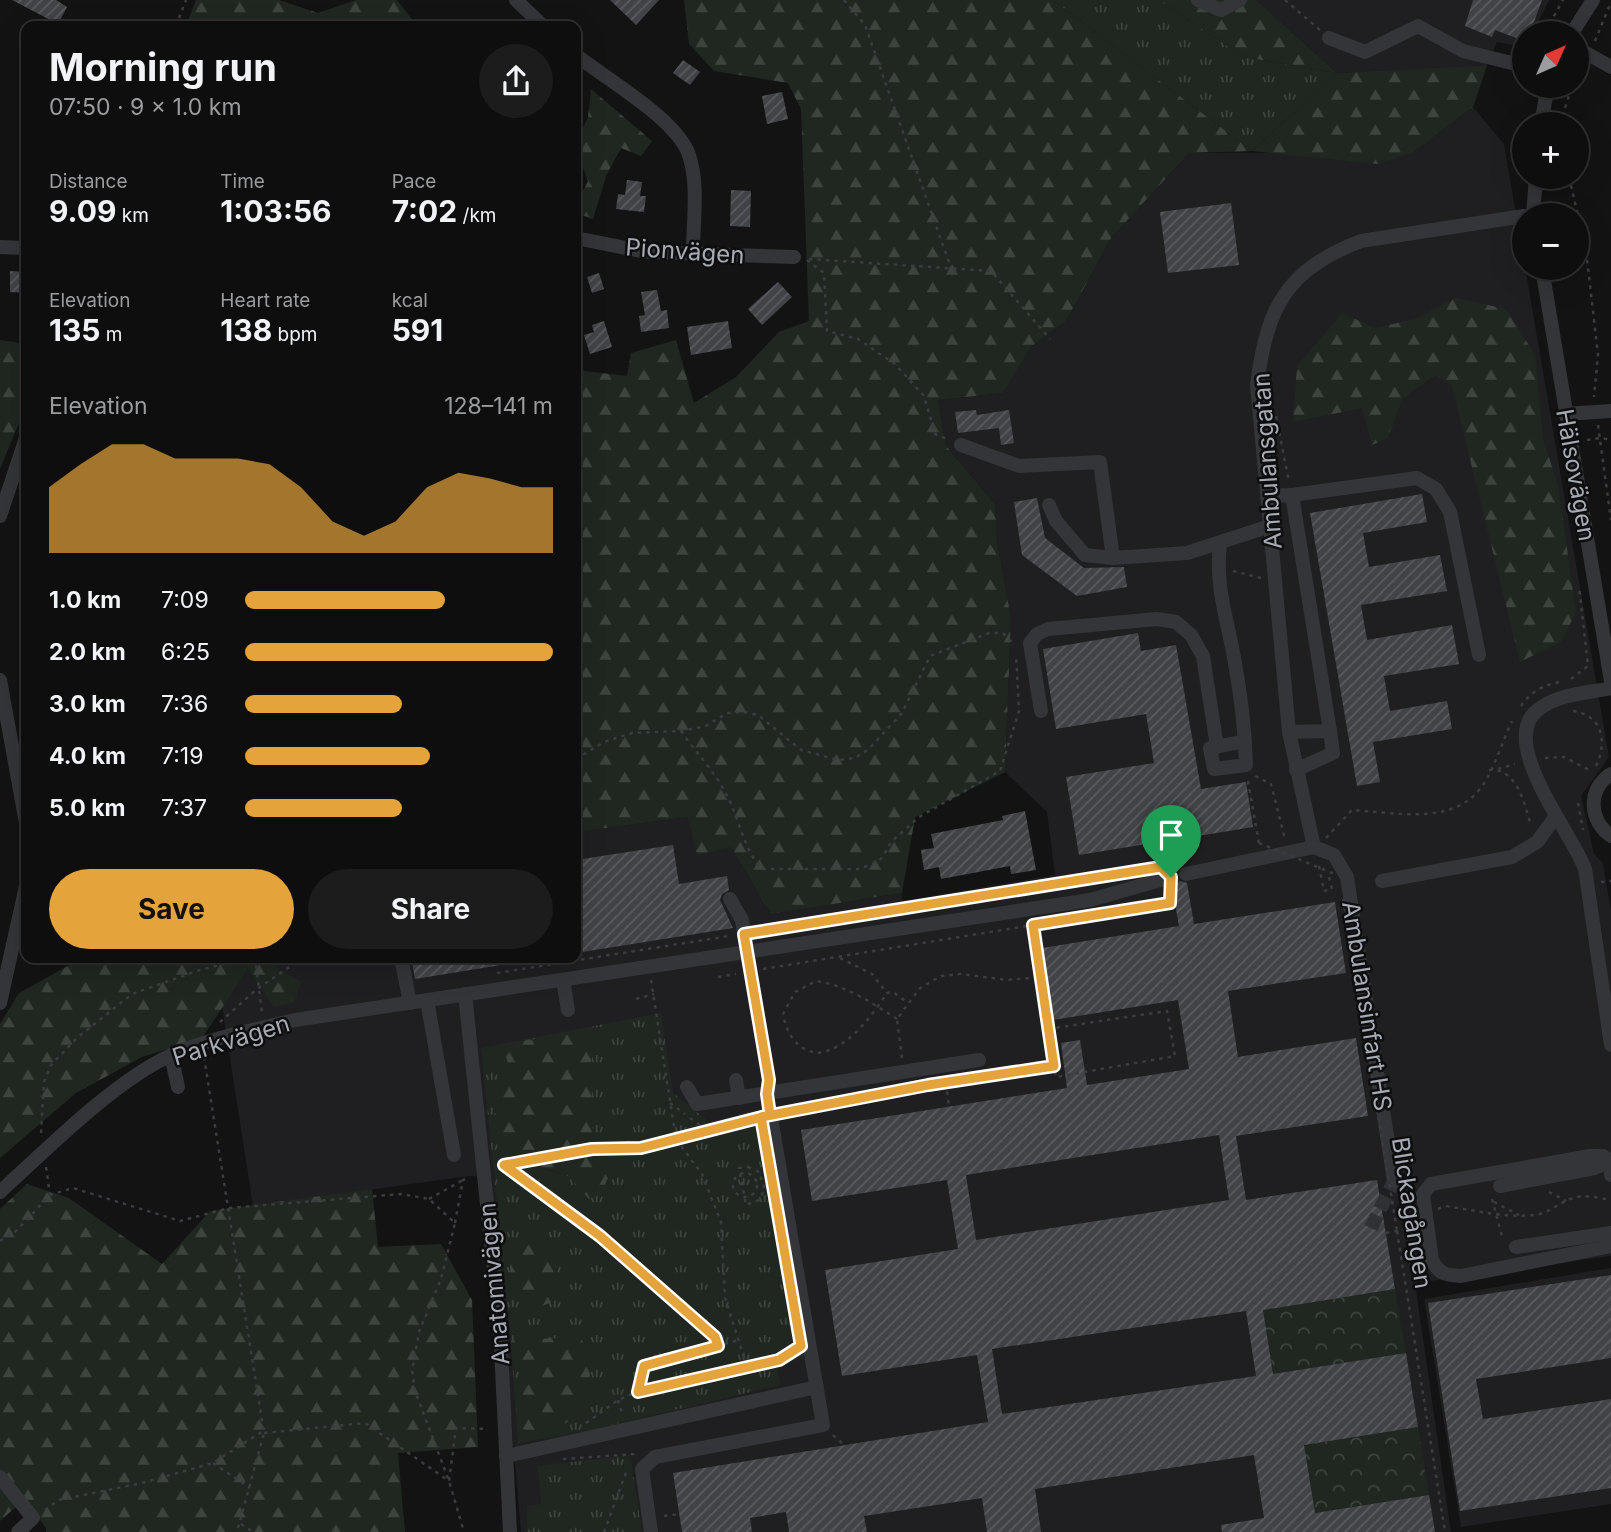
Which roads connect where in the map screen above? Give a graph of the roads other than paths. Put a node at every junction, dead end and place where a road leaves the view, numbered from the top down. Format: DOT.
graph roads {
  1 [pos="516,0"];
  2 [pos="1198,0"];
  3 [pos="1240,0"];
  4 [pos="1593,0"];
  5 [pos="538,21"];
  6 [pos="1580,21"];
  7 [pos="1329,38"];
  8 [pos="1589,55"];
  9 [pos="581,59"];
  10 [pos="1512,63"];
  11 [pos="1611,67"];
  12 [pos="1512,218"];
  13 [pos="581,239"];
  14 [pos="0,247"];
  15 [pos="21,248"];
  16 [pos="693,252"];
  17 [pos="794,257"];
  18 [pos="1544,280"];
  19 [pos="1611,411"];
  20 [pos="1565,414"];
  21 [pos="961,445"];
  22 [pos="21,453"];
  23 [pos="1292,495"];
  24 [pos="1267,496"];
  25 [pos="1049,505"];
  26 [pos="0,516"];
  27 [pos="1270,526"];
  28 [pos="1220,545"];
  29 [pos="1113,558"];
  30 [pos="1479,654"];
  31 [pos="0,680"];
  32 [pos="1611,681"];
  33 [pos="1611,688"];
  34 [pos="1041,711"];
  35 [pos="1330,731"];
  36 [pos="1289,732"];
  37 [pos="1245,741"];
  38 [pos="1217,747"];
  39 [pos="6,748"];
  40 [pos="1296,770"];
  41 [pos="1611,774"];
  42 [pos="21,804"];
  43 [pos="1556,816"];
  44 [pos="1611,836"];
  45 [pos="1314,847"];
  46 [pos="1186,874"];
  47 [pos="1171,877"];
  48 [pos="1382,881"];
  49 [pos="730,899"];
  50 [pos="21,908"];
  51 [pos="747,952"];
  52 [pos="402,963"];
  53 [pos="563,980"];
  54 [pos="465,994"];
  55 [pos="427,1000"];
  56 [pos="0,1003"];
  57 [pos="410,1003"];
  58 [pos="568,1010"];
  59 [pos="1611,1045"];
  60 [pos="171,1055"];
  61 [pos="979,1060"];
  62 [pos="736,1080"];
  63 [pos="178,1087"];
  64 [pos="687,1087"];
  65 [pos="767,1094"];
  66 [pos="739,1098"];
  67 [pos="454,1155"];
  68 [pos="1610,1165"];
  69 [pos="1394,1181"];
  70 [pos="1500,1186"];
  71 [pos="0,1192"];
  72 [pos="1611,1233"];
  73 [pos="1611,1246"];
  74 [pos="1516,1247"];
  75 [pos="817,1387"];
  76 [pos="506,1457"];
  77 [pos="0,1477"];
  78 [pos="18,1532"];
  79 [pos="510,1532"];
  80 [pos="651,1532"];
  1 -- 5 [label="street"];
  2 -- 3 [label="street"];
  4 -- 6 [label="street"];
  7 -- 10 [label="street"];
  8 -- 11 [label="street"];
  9 -- 16 [label="street"];
  12 -- 24 [label="street, Ambulansgatan"];
  13 -- 16 [label="street, Pionvägen"];
  14 -- 15 [label="street"];
  16 -- 17 [label="street, Pionvägen"];
  18 -- 20 [label="street, Hälsovägen"];
  19 -- 20 [label="street"];
  20 -- 32 [label="street, Hälsovägen"];
  21 -- 29 [label="street"];
  22 -- 26 [label="street"];
  23 -- 24 [label="street"];
  23 -- 30 [label="street"];
  23 -- 35 [label="street"];
  24 -- 27 [label="street, Ambulansgatan"];
  25 -- 29 [label="street"];
  27 -- 28 [label="street"];
  27 -- 36 [label="street, Ambulansgatan"];
  28 -- 29 [label="street"];
  28 -- 37 [label="street"];
  31 -- 39 [label="street"];
  33 -- 43 [label="street"];
  34 -- 38 [label="street"];
  35 -- 36 [label="street"];
  35 -- 40 [label="street"];
  36 -- 40 [label="street, Ambulansgatan"];
  37 -- 38 [label="street"];
  37 -- 38 [label="street"];
  39 -- 42 [label="street"];
  40 -- 45 [label="street, Ambulansgatan"];
  41 -- 44 [label="street"];
  43 -- 48 [label="street"];
  43 -- 59 [label="street"];
  45 -- 46 [label="street"];
  45 -- 69 [label="street, Ambulansinfart HS"];
  47 -- 51 [label="street, Parkvägen"];
  49 -- 51 [label="street"];
  50 -- 56 [label="street"];
  51 -- 53 [label="street, Parkvägen"];
  51 -- 65 [label="street"];
  52 -- 57 [label="street"];
  53 -- 54 [label="street, Parkvägen"];
  53 -- 58 [label="street"];
  54 -- 55 [label="street, Parkvägen"];
  54 -- 76 [label="street, Anatomivägen"];
  55 -- 57 [label="street, Parkvägen"];
  55 -- 67 [label="street"];
  57 -- 60 [label="street, Parkvägen"];
  60 -- 63 [label="street"];
  60 -- 71 [label="street, Parkvägen"];
  61 -- 65 [label="street"];
  62 -- 66 [label="street"];
  64 -- 66 [label="street"];
  65 -- 66 [label="street"];
  65 -- 75 [label="street"];
  68 -- 70 [label="street"];
  68 -- 73 [label="street"];
  72 -- 74 [label="street"];
  75 -- 76 [label="street"];
  75 -- 80 [label="street"];
  76 -- 79 [label="street, Anatomivägen"];
  77 -- 78 [label="street"];
}
